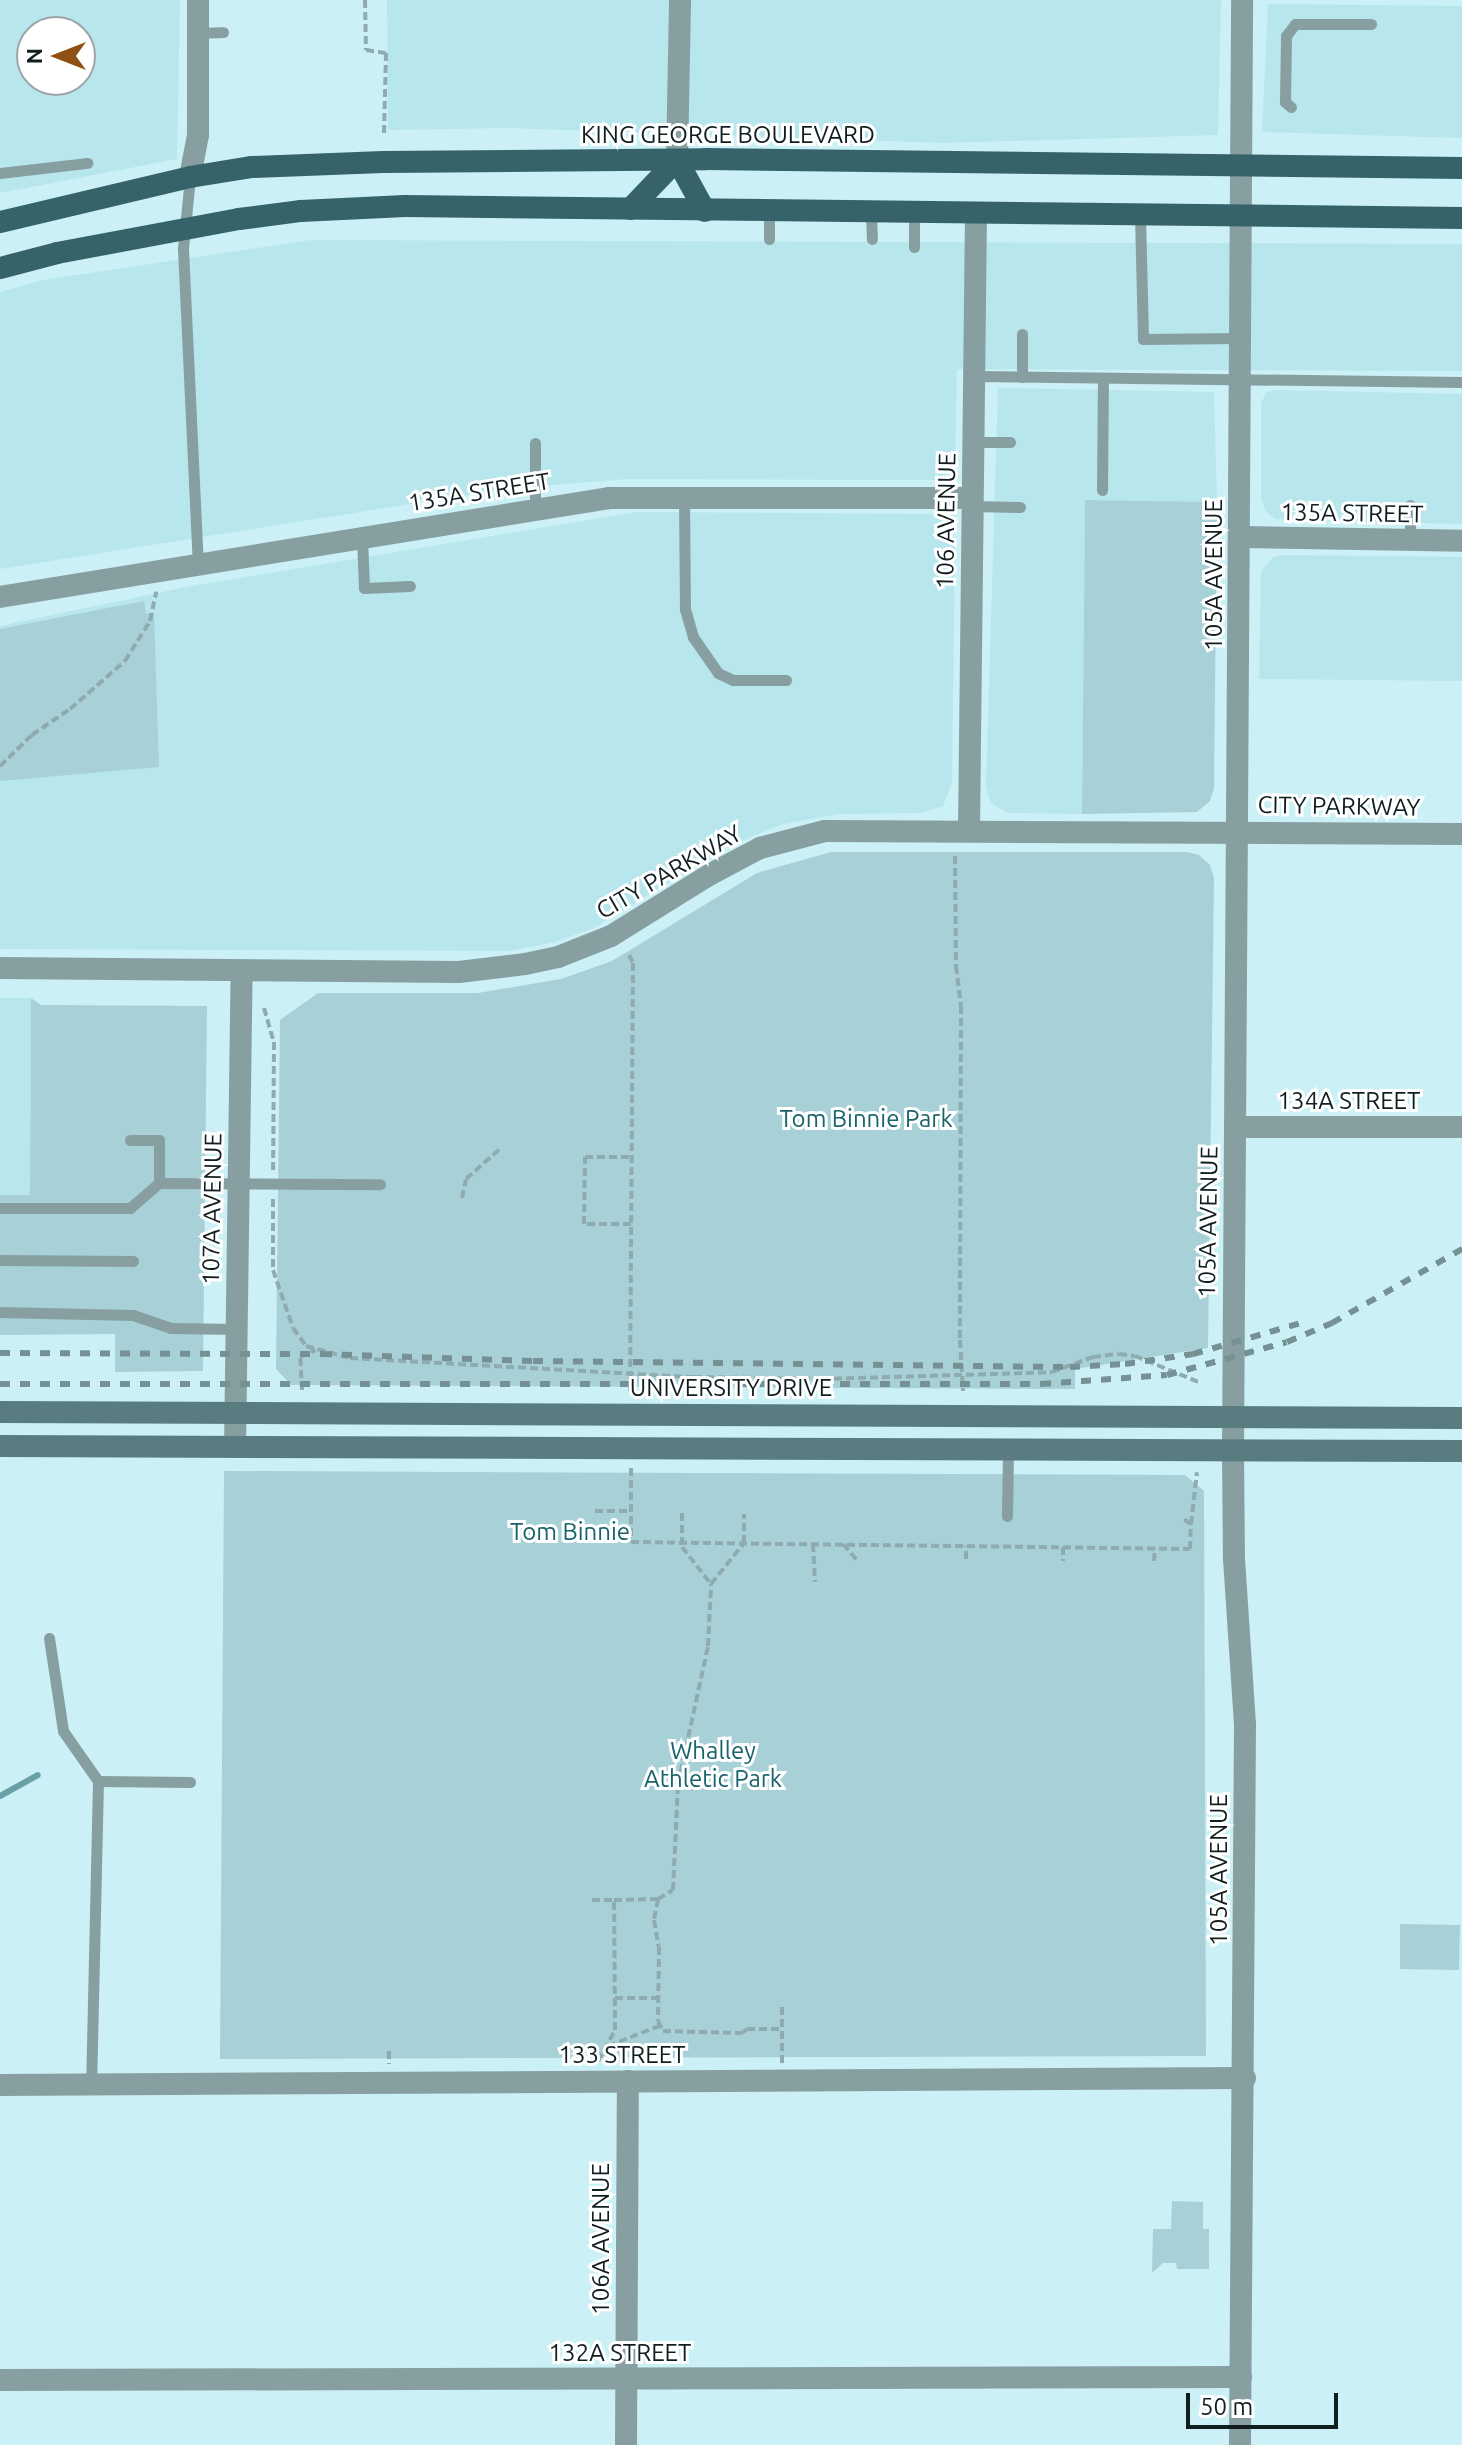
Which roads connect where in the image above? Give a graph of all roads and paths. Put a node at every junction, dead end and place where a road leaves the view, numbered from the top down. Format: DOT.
graph roads {
  1 [pos="198,0"];
  2 [pos="365,0"];
  3 [pos="680,0"];
  4 [pos="1242,0"];
  5 [pos="1371,24"];
  6 [pos="223,32"];
  7 [pos="198,33"];
  8 [pos="1291,107"];
  9 [pos="384,136"];
  10 [pos="677,160"];
  11 [pos="87,163"];
  12 [pos="1239,167"];
  13 [pos="1462,168"];
  14 [pos="0,173"];
  15 [pos="190,177"];
  16 [pos="630,209"];
  17 [pos="705,211"];
  18 [pos="769,212"];
  19 [pos="871,213"];
  20 [pos="914,213"];
  21 [pos="976,214"];
  22 [pos="1140,215"];
  23 [pos="1240,216"];
  24 [pos="1462,218"];
  25 [pos="0,222"];
  26 [pos="183,228"];
  27 [pos="769,239"];
  28 [pos="872,239"];
  29 [pos="914,247"];
  30 [pos="0,268"];
  31 [pos="1022,334"];
  32 [pos="1239,338"];
  33 [pos="974,376"];
  34 [pos="1022,377"];
  35 [pos="1103,379"];
  36 [pos="1238,381"];
  37 [pos="1462,382"];
  38 [pos="973,442"];
  39 [pos="1010,442"];
  40 [pos="535,443"];
  41 [pos="1102,490"];
  42 [pos="684,496"];
  43 [pos="972,502"];
  44 [pos="1410,505"];
  45 [pos="1020,507"];
  46 [pos="535,509"];
  47 [pos="1240,537"];
  48 [pos="362,538"];
  49 [pos="1410,541"];
  50 [pos="1462,541"];
  51 [pos="198,564"];
  52 [pos="410,586"];
  53 [pos="156,592"];
  54 [pos="0,597"];
  55 [pos="786,680"];
  56 [pos="0,766"];
  57 [pos="969,830"];
  58 [pos="1238,831"];
  59 [pos="1462,834"];
  60 [pos="955,856"];
  61 [pos="629,955"];
  62 [pos="0,968"];
  63 [pos="242,972"];
  64 [pos="264,1000"];
  65 [pos="1235,1127"];
  66 [pos="1462,1127"];
  67 [pos="130,1140"];
  68 [pos="501,1148"];
  69 [pos="632,1157"];
  70 [pos="273,1171"];
  71 [pos="159,1183"];
  72 [pos="239,1183"];
  73 [pos="380,1184"];
  74 [pos="273,1193"];
  75 [pos="462,1198"];
  76 [pos="0,1208"];
  77 [pos="631,1224"];
  78 [pos="0,1260"];
  79 [pos="133,1261"];
  80 [pos="0,1312"];
  81 [pos="237,1329"];
  82 [pos="316,1350"];
  83 [pos="631,1375"];
  84 [pos="963,1377"];
  85 [pos="1201,1383"];
  86 [pos="302,1390"];
  87 [pos="963,1391"];
  88 [pos="630,1392"];
  89 [pos="0,1412"];
  90 [pos="236,1413"];
  91 [pos="1233,1416"];
  92 [pos="1462,1418"];
  93 [pos="0,1446"];
  94 [pos="235,1447"];
  95 [pos="1008,1450"];
  96 [pos="1233,1451"];
  97 [pos="1462,1451"];
  98 [pos="631,1465"];
  99 [pos="1197,1472"];
  100 [pos="595,1511"];
  101 [pos="631,1511"];
  102 [pos="682,1513"];
  103 [pos="744,1514"];
  104 [pos="1007,1516"];
  105 [pos="1182,1518"];
  106 [pos="1191,1524"];
  107 [pos="682,1542"];
  108 [pos="744,1543"];
  109 [pos="813,1544"];
  110 [pos="843,1544"];
  111 [pos="966,1546"];
  112 [pos="1063,1547"];
  113 [pos="1155,1548"];
  114 [pos="966,1559"];
  115 [pos="857,1560"];
  116 [pos="1063,1561"];
  117 [pos="1154,1561"];
  118 [pos="815,1582"];
  119 [pos="711,1584"];
  120 [pos="49,1638"];
  121 [pos="98,1781"];
  122 [pos="190,1782"];
  123 [pos="658,1899"];
  124 [pos="592,1900"];
  125 [pos="614,1900"];
  126 [pos="615,1998"];
  127 [pos="659,1998"];
  128 [pos="782,2007"];
  129 [pos="660,2026"];
  130 [pos="782,2029"];
  131 [pos="606,2046"];
  132 [pos="598,2068"];
  133 [pos="781,2069"];
  134 [pos="1245,2078"];
  135 [pos="628,2081"];
  136 [pos="91,2084"];
  137 [pos="0,2085"];
  138 [pos="1241,2377"];
  139 [pos="626,2379"];
  140 [pos="0,2380"];
  141 [pos="626,2445"];
  142 [pos="1240,2445"];
  1 -- 7 [label="street"];
  2 -- 9 [label="path"];
  3 -- 10 [label="street"];
  4 -- 12 [label="street, 105A AVENUE"];
  5 -- 8 [label="lane"];
  6 -- 7 [label="lane"];
  7 -- 15 [label="street"];
  10 -- 12 [label="main road, KING GEORGE BOULEVARD"];
  10 -- 15 [label="main road, KING GEORGE BOULEVARD"];
  10 -- 16 [label="main road"];
  10 -- 17 [label="main road"];
  11 -- 14 [label="lane"];
  12 -- 13 [label="main road, KING GEORGE BOULEVARD"];
  12 -- 23 [label="street, 105A AVENUE"];
  15 -- 25 [label="main road, KING GEORGE BOULEVARD"];
  15 -- 26 [label="lane"];
  16 -- 17 [label="main road"];
  16 -- 26 [label="main road"];
  17 -- 18 [label="main road"];
  18 -- 19 [label="main road"];
  18 -- 27 [label="lane"];
  19 -- 20 [label="main road"];
  19 -- 28 [label="lane"];
  20 -- 21 [label="main road"];
  20 -- 29 [label="lane"];
  21 -- 22 [label="main road"];
  21 -- 33 [label="street, 106 AVENUE"];
  22 -- 23 [label="main road"];
  22 -- 32 [label="lane"];
  23 -- 24 [label="main road"];
  23 -- 32 [label="street, 105A AVENUE"];
  26 -- 30 [label="main road"];
  26 -- 51 [label="lane"];
  31 -- 34 [label="lane"];
  32 -- 36 [label="street, 105A AVENUE"];
  33 -- 34 [label="lane"];
  33 -- 38 [label="street, 106 AVENUE"];
  34 -- 35 [label="lane"];
  35 -- 36 [label="lane"];
  35 -- 41 [label="lane"];
  36 -- 37 [label="lane"];
  36 -- 47 [label="street, 105A AVENUE"];
  38 -- 39 [label="lane"];
  38 -- 43 [label="street, 106 AVENUE"];
  40 -- 46 [label="lane"];
  42 -- 43 [label="street, 135A STREET"];
  42 -- 46 [label="street, 135A STREET"];
  42 -- 55 [label="lane"];
  43 -- 45 [label="lane"];
  43 -- 57 [label="street, 106 AVENUE"];
  44 -- 49 [label="lane"];
  46 -- 48 [label="street, 135A STREET"];
  47 -- 49 [label="street, 135A STREET"];
  47 -- 58 [label="street, 105A AVENUE"];
  48 -- 51 [label="street, 135A STREET"];
  48 -- 52 [label="lane"];
  49 -- 50 [label="street, 135A STREET"];
  51 -- 54 [label="street, 135A STREET"];
  53 -- 56 [label="path"];
  57 -- 58 [label="street, CITY PARKWAY"];
  57 -- 63 [label="street, CITY PARKWAY"];
  58 -- 59 [label="street, CITY PARKWAY"];
  58 -- 65 [label="street, 105A AVENUE"];
  60 -- 84 [label="path"];
  61 -- 69 [label="path"];
  62 -- 63 [label="street, CITY PARKWAY"];
  63 -- 72 [label="street, 107A AVENUE"];
  64 -- 70 [label="path"];
  65 -- 66 [label="street, 134A STREET"];
  65 -- 91 [label="street, 105A AVENUE"];
  67 -- 71 [label="lane"];
  68 -- 75 [label="path"];
  69 -- 77 [label="path"];
  69 -- 77 [label="path"];
  71 -- 72 [label="lane"];
  71 -- 76 [label="lane"];
  72 -- 73 [label="lane"];
  72 -- 81 [label="street, 107A AVENUE"];
  74 -- 82 [label="path"];
  77 -- 83 [label="path"];
  78 -- 79 [label="lane"];
  80 -- 81 [label="lane"];
  81 -- 90 [label="street, 107A AVENUE"];
  82 -- 83 [label="path, UNIVERSITY DRIVE"];
  82 -- 86 [label="path"];
  83 -- 84 [label="path, UNIVERSITY DRIVE"];
  83 -- 88 [label="path"];
  84 -- 85 [label="path, UNIVERSITY DRIVE"];
  84 -- 87 [label="path"];
  89 -- 90 [label="main road, UNIVERSITY DRIVE"];
  90 -- 91 [label="main road, UNIVERSITY DRIVE"];
  90 -- 94 [label="street, 107A AVENUE"];
  91 -- 92 [label="main road, UNIVERSITY DRIVE"];
  91 -- 96 [label="street, 105A AVENUE"];
  93 -- 94 [label="main road"];
  94 -- 95 [label="main road"];
  95 -- 96 [label="main road"];
  95 -- 104 [label="lane"];
  96 -- 97 [label="main road"];
  96 -- 134 [label="street, 105A AVENUE"];
  98 -- 101 [label="path"];
  99 -- 106 [label="path"];
  100 -- 101 [label="path"];
  101 -- 107 [label="path"];
  102 -- 107 [label="path"];
  103 -- 108 [label="path"];
  105 -- 106 [label="path"];
  106 -- 113 [label="path"];
  107 -- 108 [label="path"];
  107 -- 119 [label="path"];
  108 -- 109 [label="path"];
  108 -- 119 [label="path"];
  109 -- 110 [label="path"];
  109 -- 118 [label="path"];
  110 -- 111 [label="path"];
  110 -- 115 [label="path"];
  111 -- 112 [label="path"];
  111 -- 114 [label="path"];
  112 -- 113 [label="path"];
  112 -- 116 [label="path"];
  113 -- 117 [label="path"];
  119 -- 123 [label="path"];
  120 -- 121 [label="lane"];
  121 -- 122 [label="lane"];
  121 -- 136 [label="lane"];
  123 -- 125 [label="path"];
  123 -- 127 [label="path"];
  124 -- 125 [label="path"];
  125 -- 126 [label="path"];
  126 -- 127 [label="path"];
  126 -- 131 [label="path"];
  127 -- 129 [label="path"];
  128 -- 130 [label="path"];
  129 -- 130 [label="path"];
  129 -- 131 [label="path"];
  130 -- 133 [label="path"];
  131 -- 132 [label="path"];
  134 -- 135 [label="street, 133 STREET"];
  134 -- 138 [label="street, 105A AVENUE"];
  135 -- 136 [label="street, 133 STREET"];
  135 -- 139 [label="street, 106A AVENUE"];
  136 -- 137 [label="street, 133 STREET"];
  138 -- 139 [label="street, 132A STREET"];
  138 -- 142 [label="street, 105A AVENUE"];
  139 -- 140 [label="street, 132A STREET"];
  139 -- 141 [label="street, 106A AVENUE"];
}
